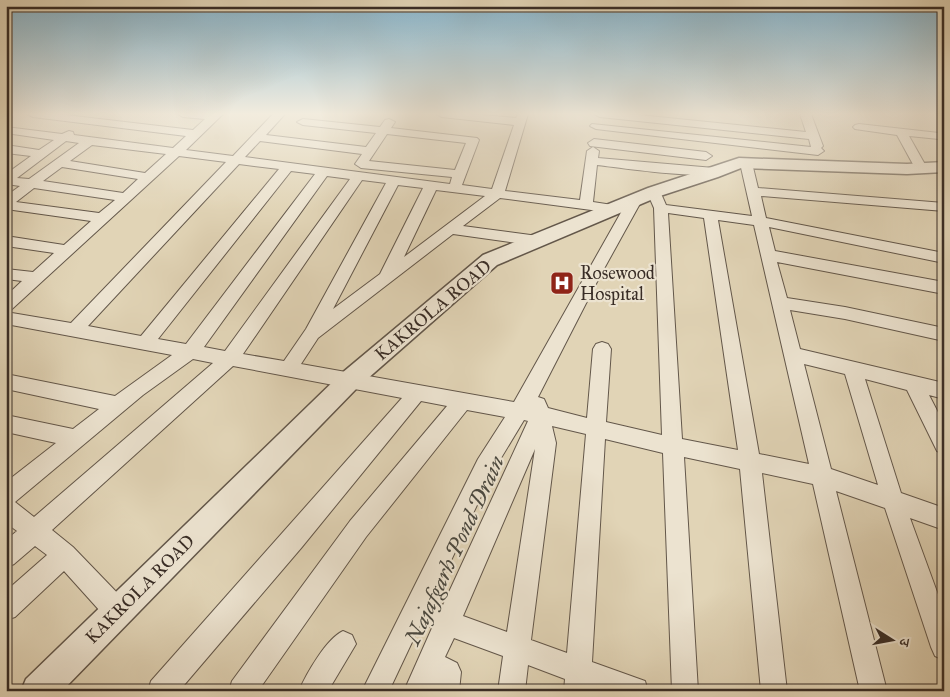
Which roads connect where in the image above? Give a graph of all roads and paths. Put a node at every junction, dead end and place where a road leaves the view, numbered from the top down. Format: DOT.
graph roads {
  1 [pos="52,147"];
  2 [pos="82,147"];
  3 [pos="132,147"];
  4 [pos="181,147"];
  5 [pos="246,147"];
  6 [pos="333,147"];
  7 [pos="372,147"];
  8 [pos="471,147"];
  9 [pos="513,147"];
  10 [pos="594,147"];
  11 [pos="615,147"];
  12 [pos="705,147"];
  13 [pos="754,147"];
  14 [pos="817,147"];
  15 [pos="909,147"];
  16 [pos="6,149"];
  17 [pos="369,151"];
  18 [pos="175,152"];
  19 [pos="42,154"];
  20 [pos="821,158"];
  21 [pos="233,160"];
  22 [pos="592,162"];
  23 [pos="60,163"];
  24 [pos="746,163"];
  25 [pos="288,167"];
  26 [pos="709,167"];
  27 [pos="944,167"];
  28 [pos="921,168"];
  29 [pos="12,171"];
  30 [pos="323,172"];
  31 [pos="460,174"];
  32 [pos="358,176"];
  33 [pos="148,177"];
  34 [pos="6,180"];
  35 [pos="394,181"];
  36 [pos="32,184"];
  37 [pos="431,186"];
  38 [pos="454,189"];
  39 [pos="753,191"];
  40 [pos="497,194"];
  41 [pos="125,198"];
  42 [pos="650,200"];
  43 [pos="6,204"];
  44 [pos="586,206"];
  45 [pos="944,207"];
  46 [pos="614,209"];
  47 [pos="710,215"];
  48 [pos="103,218"];
  49 [pos="760,221"];
  50 [pos="451,228"];
  51 [pos="6,241"];
  52 [pos="538,241"];
  53 [pos="67,250"];
  54 [pos="769,255"];
  55 [pos="944,258"];
  56 [pos="6,274"];
  57 [pos="36,278"];
  58 [pos="385,278"];
  59 [pos="944,288"];
  60 [pos="780,303"];
  61 [pos="6,305"];
  62 [pos="6,318"];
  63 [pos="75,330"];
  64 [pos="312,333"];
  65 [pos="944,335"];
  66 [pos="144,343"];
  67 [pos="602,349"];
  68 [pos="191,351"];
  69 [pos="792,354"];
  70 [pos="230,358"];
  71 [pos="852,368"];
  72 [pos="289,369"];
  73 [pos="350,380"];
  74 [pos="6,381"];
  75 [pos="913,382"];
  76 [pos="944,390"];
  77 [pos="418,392"];
  78 [pos="464,401"];
  79 [pos="118,405"];
  80 [pos="529,413"];
  81 [pos="6,423"];
  82 [pos="595,428"];
  83 [pos="76,439"];
  84 [pos="944,445"];
  85 [pos="672,446"];
  86 [pos="750,462"];
  87 [pos="822,476"];
  88 [pos="6,496"];
  89 [pos="893,501"];
  90 [pos="6,508"];
  91 [pos="944,519"];
  92 [pos="34,531"];
  93 [pos="65,555"];
  94 [pos="6,556"];
  95 [pos="6,608"];
  96 [pos="118,612"];
  97 [pos="433,614"];
  98 [pos="343,644"];
  99 [pos="944,647"];
  100 [pos="516,648"];
  101 [pos="428,667"];
  102 [pos="578,681"];
  103 [pos="38,691"];
  104 [pos="161,691"];
  105 [pos="242,691"];
  106 [pos="312,691"];
  107 [pos="376,691"];
  108 [pos="417,691"];
  109 [pos="445,691"];
  110 [pos="511,691"];
  111 [pos="636,691"];
  112 [pos="685,691"];
  113 [pos="774,691"];
  114 [pos="874,691"];
  1 -- 19 [label="street"];
  2 -- 23 [label="street"];
  3 -- 18 [label="street"];
  4 -- 18 [label="street"];
  5 -- 21 [label="street"];
  6 -- 17 [label="street"];
  7 -- 17 [label="street"];
  8 -- 31 [label="street"];
  9 -- 40 [label="street"];
  10 -- 22 [label="street"];
  11 -- 26 [label="street"];
  12 -- 26 [label="street"];
  13 -- 20 [label="street"];
  14 -- 20 [label="street"];
  15 -- 28 [label="street"];
  16 -- 19 [label="street"];
  17 -- 31 [label="street"];
  18 -- 21 [label="street"];
  18 -- 33 [label="street"];
  19 -- 29 [label="street"];
  20 -- 24 [label="street, KAKROLA ROAD"];
  20 -- 28 [label="street, KAKROLA ROAD"];
  21 -- 25 [label="street"];
  21 -- 63 [label="street"];
  22 -- 26 [label="street"];
  22 -- 44 [label="street"];
  23 -- 33 [label="street"];
  23 -- 36 [label="street"];
  24 -- 26 [label="street, KAKROLA ROAD"];
  24 -- 39 [label="street"];
  25 -- 30 [label="street"];
  25 -- 66 [label="street"];
  26 -- 42 [label="street, KAKROLA ROAD"];
  27 -- 28 [label="street, KAKROLA ROAD"];
  29 -- 34 [label="street"];
  30 -- 32 [label="street"];
  30 -- 68 [label="street"];
  31 -- 38 [label="street"];
  32 -- 35 [label="street"];
  32 -- 70 [label="street"];
  33 -- 41 [label="street"];
  34 -- 36 [label="street"];
  35 -- 37 [label="street"];
  35 -- 64 [label="street"];
  36 -- 41 [label="street"];
  36 -- 43 [label="street"];
  37 -- 38 [label="street"];
  37 -- 58 [label="street"];
  38 -- 40 [label="street"];
  39 -- 45 [label="street"];
  39 -- 49 [label="street"];
  40 -- 44 [label="street"];
  40 -- 50 [label="street"];
  41 -- 48 [label="street"];
  42 -- 46 [label="street, KAKROLA ROAD"];
  42 -- 47 [label="street"];
  42 -- 80 [label="street"];
  42 -- 85 [label="street"];
  43 -- 48 [label="street"];
  44 -- 46 [label="street"];
  46 -- 52 [label="street, KAKROLA ROAD"];
  47 -- 49 [label="street"];
  47 -- 86 [label="street"];
  48 -- 53 [label="street"];
  49 -- 54 [label="street"];
  49 -- 55 [label="street"];
  50 -- 52 [label="street"];
  50 -- 58 [label="street"];
  51 -- 53 [label="street"];
  52 -- 73 [label="street, KAKROLA ROAD"];
  53 -- 57 [label="street"];
  54 -- 59 [label="street"];
  54 -- 60 [label="street"];
  56 -- 57 [label="street"];
  57 -- 61 [label="street"];
  58 -- 64 [label="street"];
  60 -- 65 [label="street"];
  60 -- 69 [label="street"];
  62 -- 63 [label="street"];
  63 -- 66 [label="street"];
  64 -- 72 [label="street"];
  66 -- 68 [label="street"];
  67 -- 82 [label="street"];
  68 -- 70 [label="street"];
  68 -- 79 [label="street"];
  69 -- 71 [label="street"];
  69 -- 87 [label="street"];
  70 -- 72 [label="street"];
  70 -- 92 [label="street"];
  71 -- 75 [label="street"];
  71 -- 89 [label="street"];
  72 -- 73 [label="street"];
  73 -- 77 [label="street"];
  73 -- 96 [label="street, KAKROLA ROAD"];
  74 -- 79 [label="street"];
  75 -- 76 [label="street"];
  75 -- 84 [label="street"];
  77 -- 78 [label="street"];
  77 -- 104 [label="street"];
  78 -- 80 [label="street"];
  78 -- 105 [label="street"];
  79 -- 83 [label="street"];
  80 -- 82 [label="street"];
  80 -- 97 [label="street"];
  80 -- 97 [label="street"];
  80 -- 100 [label="street"];
  81 -- 83 [label="street"];
  82 -- 85 [label="street"];
  82 -- 102 [label="street"];
  83 -- 88 [label="street"];
  85 -- 86 [label="street"];
  85 -- 112 [label="street"];
  86 -- 87 [label="street"];
  86 -- 113 [label="street"];
  87 -- 89 [label="street"];
  87 -- 114 [label="street"];
  89 -- 91 [label="street"];
  89 -- 99 [label="street"];
  90 -- 92 [label="street"];
  92 -- 93 [label="street"];
  92 -- 94 [label="street"];
  93 -- 95 [label="street"];
  93 -- 96 [label="street"];
  96 -- 103 [label="street, KAKROLA ROAD"];
  97 -- 100 [label="street"];
  97 -- 101 [label="street"];
  97 -- 107 [label="street"];
  98 -- 106 [label="street"];
  100 -- 102 [label="street"];
  100 -- 110 [label="street"];
  101 -- 108 [label="street"];
  101 -- 109 [label="street"];
  102 -- 111 [label="street"];
}
